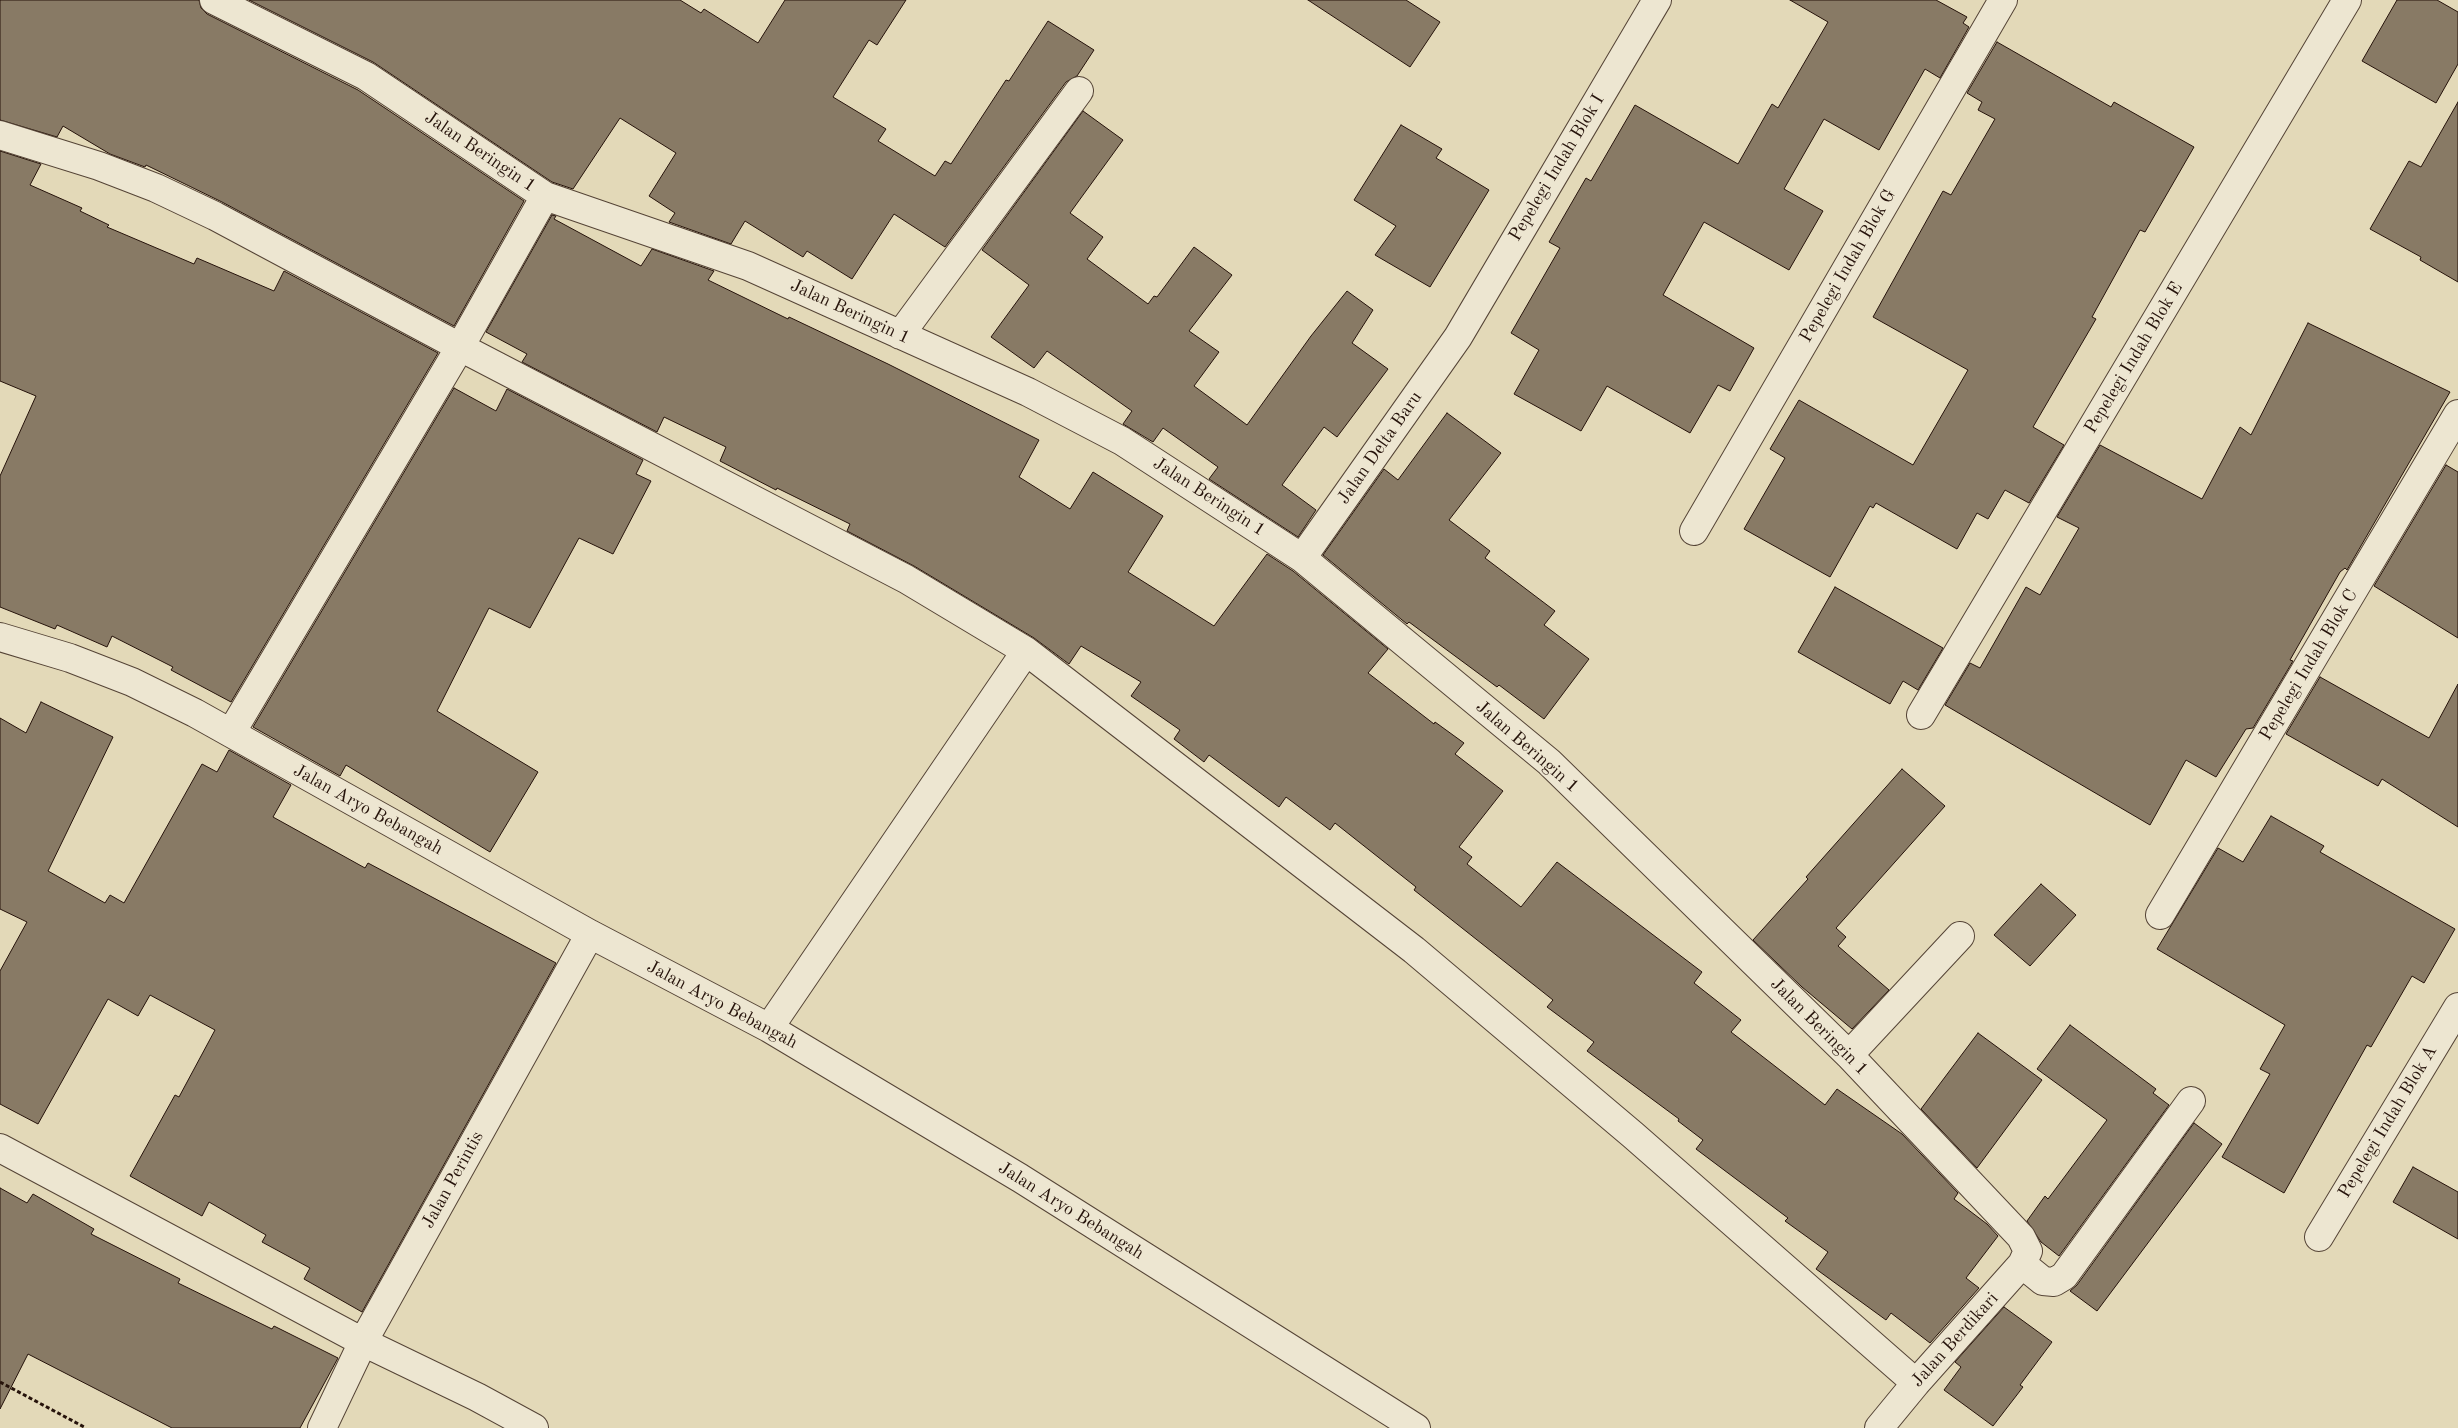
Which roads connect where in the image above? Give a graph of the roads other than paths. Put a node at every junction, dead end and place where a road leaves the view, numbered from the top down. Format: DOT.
graph roads {
  1 [pos="214,0"];
  2 [pos="1657,0"];
  3 [pos="2003,0"];
  4 [pos="2347,0"];
  5 [pos="1079,91"];
  6 [pos="0,135"];
  7 [pos="545,196"];
  8 [pos="900,335"];
  9 [pos="1458,337"];
  10 [pos="460,347"];
  11 [pos="2458,414"];
  12 [pos="1694,531"];
  13 [pos="1302,558"];
  14 [pos="0,637"];
  15 [pos="1026,651"];
  16 [pos="1920,715"];
  17 [pos="231,733"];
  18 [pos="2160,915"];
  19 [pos="590,934"];
  20 [pos="1960,936"];
  21 [pos="2458,1007"];
  22 [pos="769,1028"];
  23 [pos="1849,1055"];
  24 [pos="2191,1101"];
  25 [pos="0,1148"];
  26 [pos="2319,1237"];
  27 [pos="2025,1258"];
  28 [pos="363,1342"];
  29 [pos="1916,1383"];
  30 [pos="322,1428"];
  31 [pos="534,1428"];
  32 [pos="1416,1428"];
  33 [pos="1879,1428"];
  1 -- 7 [label="street, Jalan Beringin 1"];
  2 -- 9 [label="street, Pepelegi Indah Blok I"];
  3 -- 12 [label="street, Pepelegi Indah Blok G"];
  4 -- 16 [label="street, Pepelegi Indah Blok E"];
  5 -- 8 [label="street"];
  6 -- 10 [label="street"];
  7 -- 8 [label="street, Jalan Beringin 1"];
  7 -- 10 [label="street"];
  8 -- 13 [label="street, Jalan Beringin 1"];
  9 -- 13 [label="street, Jalan Delta Baru"];
  10 -- 15 [label="street"];
  10 -- 17 [label="street"];
  11 -- 18 [label="street, Pepelegi Indah Blok C"];
  13 -- 23 [label="street, Jalan Beringin 1"];
  14 -- 17 [label="street, Jalan Aryo Bebangah"];
  15 -- 22 [label="street"];
  15 -- 29 [label="street"];
  17 -- 19 [label="street, Jalan Aryo Bebangah"];
  19 -- 22 [label="street, Jalan Aryo Bebangah"];
  19 -- 28 [label="street, Jalan Perintis"];
  20 -- 23 [label="street"];
  21 -- 26 [label="street, Pepelegi Indah Blok A"];
  22 -- 32 [label="street, Jalan Aryo Bebangah"];
  23 -- 27 [label="street, Jalan Beringin 1"];
  24 -- 27 [label="street, Jalan Beringin 1"];
  25 -- 28 [label="street"];
  27 -- 29 [label="street, Jalan Berdikari"];
  28 -- 30 [label="street, Jalan Perintis"];
  28 -- 31 [label="street"];
  29 -- 33 [label="street, Jalan Berdikari"];
}
